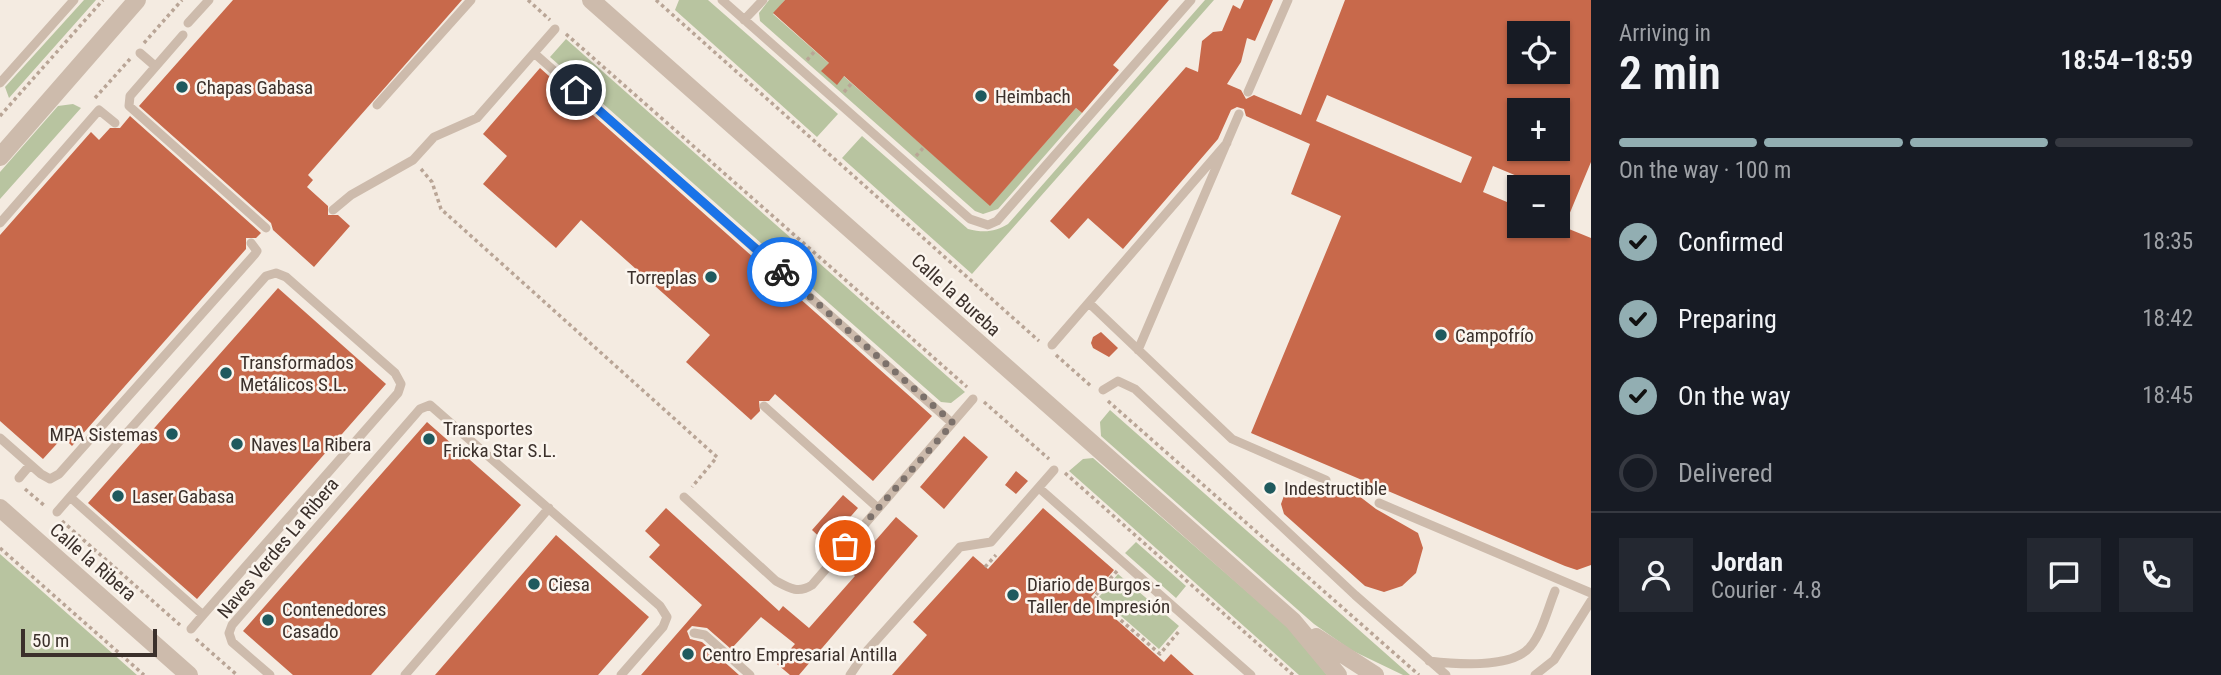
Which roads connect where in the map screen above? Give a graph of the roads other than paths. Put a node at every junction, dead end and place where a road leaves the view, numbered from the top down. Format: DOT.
graph roads {
  1 [pos="74,0"];
  2 [pos="138,0"];
  3 [pos="209,0"];
  4 [pos="471,0"];
  5 [pos="592,0"];
  6 [pos="722,0"];
  7 [pos="763,0"];
  8 [pos="1191,0"];
  9 [pos="1288,0"];
  10 [pos="744,20"];
  11 [pos="188,23"];
  12 [pos="555,29"];
  13 [pos="183,35"];
  14 [pos="140,53"];
  15 [pos="534,53"];
  16 [pos="155,66"];
  17 [pos="0,83"];
  18 [pos="1248,92"];
  19 [pos="377,105"];
  20 [pos="1239,114"];
  21 [pos="115,122"];
  22 [pos="1227,143"];
  23 [pos="0,157"];
  24 [pos="333,210"];
  25 [pos="0,223"];
  26 [pos="266,228"];
  27 [pos="251,243"];
  28 [pos="1089,303"];
  29 [pos="1052,345"];
  30 [pos="1138,350"];
  31 [pos="1103,390"];
  32 [pos="973,399"];
  33 [pos="764,406"];
  34 [pos="953,423"];
  35 [pos="0,438"];
  36 [pos="30,466"];
  37 [pos="1054,470"];
  38 [pos="18,480"];
  39 [pos="1326,480"];
  40 [pos="1039,488"];
  41 [pos="70,497"];
  42 [pos="684,497"];
  43 [pos="1379,503"];
  44 [pos="0,508"];
  45 [pos="550,508"];
  46 [pos="878,508"];
  47 [pos="57,512"];
  48 [pos="1555,591"];
  49 [pos="1591,593"];
  50 [pos="1591,601"];
  51 [pos="203,615"];
  52 [pos="1293,621"];
  53 [pos="191,629"];
  54 [pos="694,633"];
  55 [pos="1428,661"];
  56 [pos="189,675"];
  57 [pos="270,675"];
  58 [pos="405,675"];
  59 [pos="621,675"];
  60 [pos="750,675"];
  61 [pos="850,675"];
  62 [pos="1251,675"];
  63 [pos="1338,675"];
  64 [pos="1375,675"];
  65 [pos="1446,675"];
  66 [pos="1535,675"];
  1 -- 17 [label="lane"];
  2 -- 23 [label="street"];
  3 -- 11 [label="lane"];
  4 -- 19 [label="lane"];
  5 -- 52 [label="street, Calle la Bureba"];
  6 -- 10 [label="lane"];
  7 -- 10 [label="lane"];
  8 -- 10 [label="lane"];
  9 -- 18 [label="lane"];
  12 -- 15 [label="lane"];
  13 -- 16 [label="lane"];
  14 -- 16 [label="lane"];
  15 -- 24 [label="lane"];
  15 -- 34 [label="lane"];
  16 -- 26 [label="lane"];
  20 -- 22 [label="lane"];
  21 -- 25 [label="lane"];
  22 -- 28 [label="lane"];
  22 -- 30 [label="lane"];
  27 -- 36 [label="lane"];
  28 -- 29 [label="lane"];
  28 -- 30 [label="lane"];
  30 -- 39 [label="lane"];
  31 -- 55 [label="lane"];
  32 -- 34 [label="lane"];
  33 -- 46 [label="lane"];
  34 -- 46 [label="lane"];
  35 -- 36 [label="lane"];
  36 -- 38 [label="lane"];
  37 -- 40 [label="lane"];
  40 -- 61 [label="lane"];
  40 -- 62 [label="lane"];
  41 -- 47 [label="lane"];
  41 -- 51 [label="lane"];
  41 -- 51 [label="lane"];
  42 -- 46 [label="lane"];
  43 -- 49 [label="lane"];
  44 -- 56 [label="street, Calle la Ribera"];
  45 -- 57 [label="lane, Naves Verdes La Ribera"];
  45 -- 58 [label="lane"];
  45 -- 59 [label="lane, Naves Verdes La Ribera"];
  48 -- 55 [label="lane"];
  50 -- 66 [label="lane"];
  51 -- 53 [label="lane"];
  52 -- 63 [label="street, Calle la Bureba"];
  52 -- 64 [label="street, Calle la Bureba"];
  54 -- 60 [label="lane"];
  55 -- 65 [label="lane"];
}
